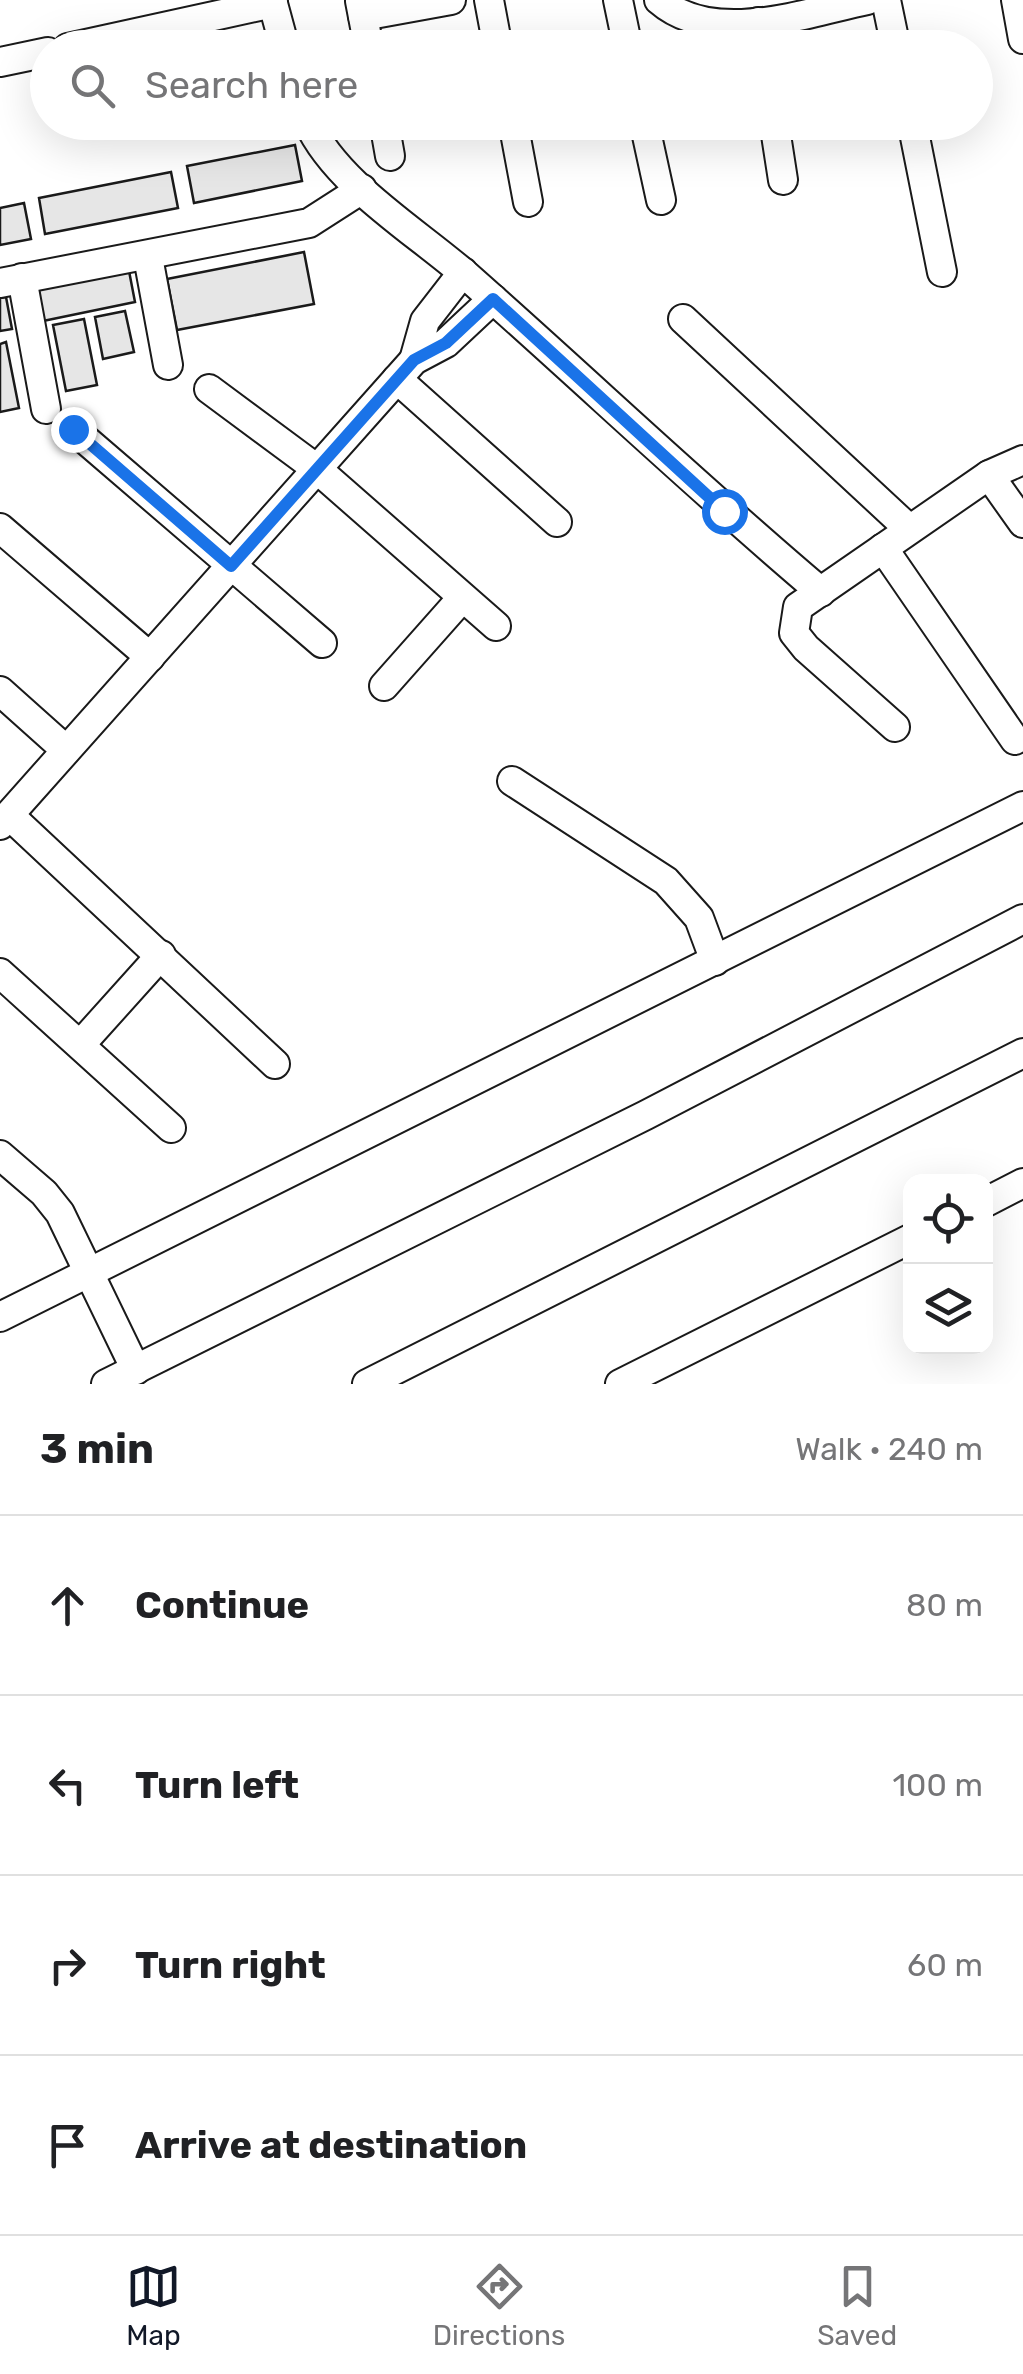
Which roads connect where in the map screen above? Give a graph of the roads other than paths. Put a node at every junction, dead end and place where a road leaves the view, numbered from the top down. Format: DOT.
graph roads {
  1 [pos="452,0"];
  2 [pos="489,0"];
  3 [pos="618,0"];
  4 [pos="659,0"];
  5 [pos="868,0"];
  6 [pos="886,0"];
  7 [pos="1016,0"];
  8 [pos="272,2"];
  9 [pos="362,8"];
  10 [pos="148,30"];
  11 [pos="280,30"];
  12 [pos="495,30"];
  13 [pos="624,30"];
  14 [pos="737,30"];
  15 [pos="775,30"];
  16 [pos="892,30"];
  17 [pos="1023,38"];
  18 [pos="30,56"];
  19 [pos="0,62"];
  20 [pos="323,140"];
  21 [pos="387,140"];
  22 [pos="516,140"];
  23 [pos="648,140"];
  24 [pos="777,140"];
  25 [pos="916,140"];
  26 [pos="390,156"];
  27 [pos="783,180"];
  28 [pos="362,189"];
  29 [pos="660,200"];
  30 [pos="528,202"];
  31 [pos="148,257"];
  32 [pos="463,272"];
  33 [pos="942,272"];
  34 [pos="11,280"];
  35 [pos="493,299"];
  36 [pos="683,319"];
  37 [pos="168,365"];
  38 [pos="406,370"];
  39 [pos="208,388"];
  40 [pos="46,408"];
  41 [pos="73,429"];
  42 [pos="1023,460"];
  43 [pos="316,469"];
  44 [pos="989,474"];
  45 [pos="557,522"];
  46 [pos="1023,523"];
  47 [pos="0,528"];
  48 [pos="908,528"];
  49 [pos="883,548"];
  50 [pos="231,566"];
  51 [pos="821,592"];
  52 [pos="462,598"];
  53 [pos="496,626"];
  54 [pos="322,643"];
  55 [pos="150,657"];
  56 [pos="384,686"];
  57 [pos="0,692"];
  58 [pos="895,727"];
  59 [pos="1015,740"];
  60 [pos="66,750"];
  61 [pos="512,782"];
  62 [pos="1023,806"];
  63 [pos="4,820"];
  64 [pos="1023,919"];
  65 [pos="161,955"];
  66 [pos="715,961"];
  67 [pos="0,972"];
  68 [pos="81,1044"];
  69 [pos="1023,1053"];
  70 [pos="275,1064"];
  71 [pos="171,1128"];
  72 [pos="0,1155"];
  73 [pos="1023,1183"];
  74 [pos="993,1198"];
  75 [pos="903,1242"];
  76 [pos="89,1274"];
  77 [pos="0,1317"];
  78 [pos="136,1370"];
  79 [pos="106,1384"];
  80 [pos="367,1384"];
  81 [pos="620,1384"];
  1 -- 9 [label="street"];
  2 -- 12 [label="street"];
  3 -- 13 [label="street"];
  4 -- 14 [label="street"];
  5 -- 15 [label="street"];
  6 -- 16 [label="street"];
  7 -- 17 [label="street"];
  8 -- 10 [label="street"];
  8 -- 11 [label="street"];
  18 -- 19 [label="street"];
  20 -- 28 [label="street"];
  21 -- 26 [label="street"];
  22 -- 30 [label="street"];
  23 -- 29 [label="street"];
  24 -- 27 [label="street"];
  25 -- 33 [label="street"];
  28 -- 31 [label="street"];
  28 -- 32 [label="street"];
  31 -- 34 [label="street"];
  31 -- 37 [label="street"];
  32 -- 35 [label="street"];
  32 -- 38 [label="street"];
  34 -- 40 [label="street"];
  35 -- 38 [label="street"];
  35 -- 51 [label="street"];
  36 -- 48 [label="street"];
  38 -- 43 [label="street"];
  38 -- 45 [label="street"];
  39 -- 43 [label="street"];
  41 -- 50 [label="street"];
  42 -- 44 [label="street"];
  43 -- 50 [label="street"];
  43 -- 52 [label="street"];
  44 -- 46 [label="street"];
  44 -- 48 [label="street"];
  47 -- 55 [label="street"];
  48 -- 49 [label="street"];
  49 -- 51 [label="street"];
  49 -- 59 [label="street"];
  50 -- 54 [label="street"];
  50 -- 55 [label="street"];
  51 -- 58 [label="street"];
  52 -- 53 [label="street"];
  52 -- 56 [label="street"];
  55 -- 60 [label="street"];
  57 -- 60 [label="street"];
  60 -- 63 [label="street"];
  61 -- 66 [label="street"];
  62 -- 66 [label="street"];
  63 -- 65 [label="street"];
  64 -- 78 [label="street"];
  65 -- 68 [label="street"];
  65 -- 70 [label="street"];
  66 -- 76 [label="street"];
  67 -- 68 [label="street"];
  68 -- 71 [label="street"];
  69 -- 80 [label="street"];
  72 -- 76 [label="street"];
  73 -- 74 [label="street"];
  75 -- 81 [label="street"];
  76 -- 77 [label="street"];
  76 -- 78 [label="street"];
  78 -- 79 [label="street"];
}
